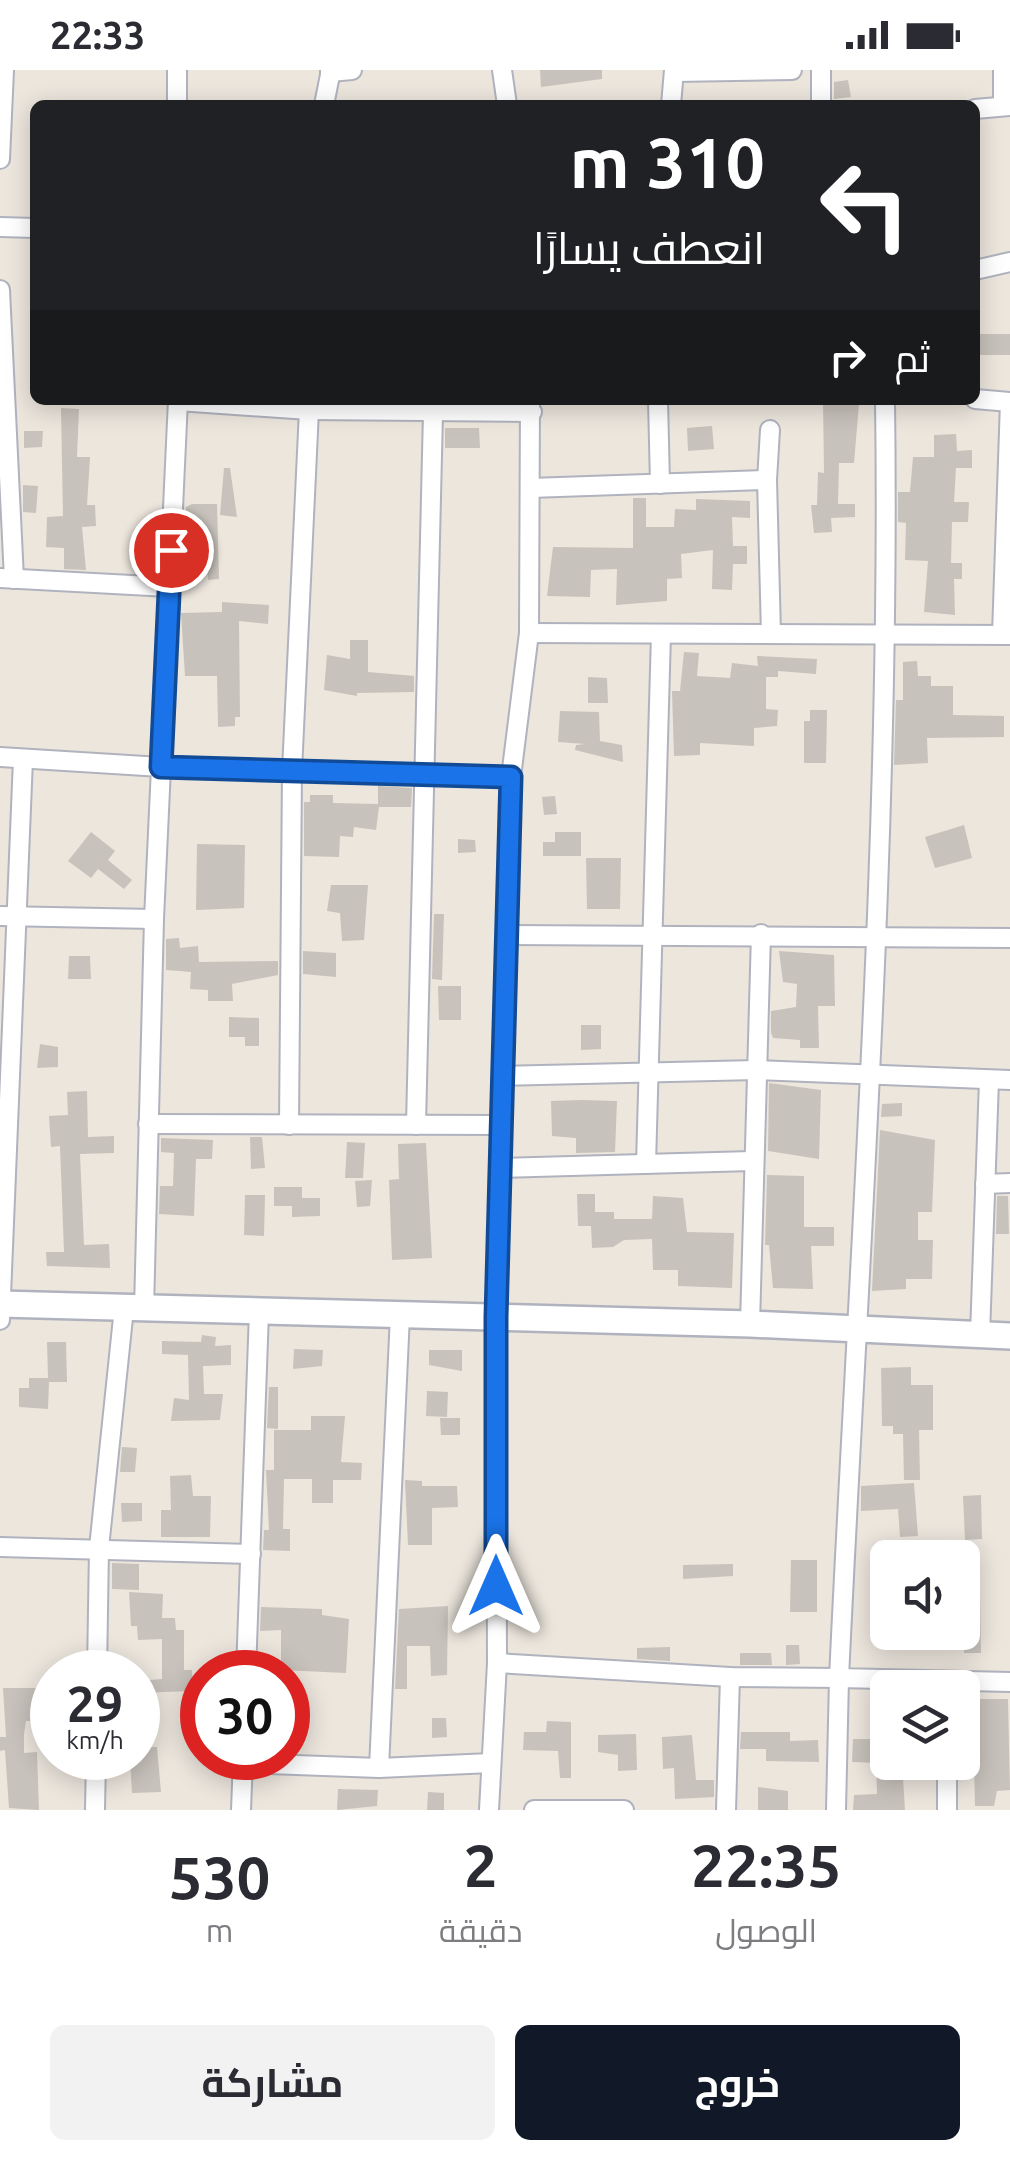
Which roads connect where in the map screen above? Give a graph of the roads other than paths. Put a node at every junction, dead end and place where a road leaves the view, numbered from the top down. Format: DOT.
graph roads {
  1 [pos="4,70"];
  2 [pos="177,70"];
  3 [pos="352,70"];
  4 [pos="502,70"];
  5 [pos="792,70"];
  6 [pos="821,70"];
  7 [pos="1003,70"];
  8 [pos="330,71"];
  9 [pos="674,71"];
  10 [pos="177,100"];
  11 [pos="325,100"];
  12 [pos="506,100"];
  13 [pos="672,100"];
  14 [pos="820,100"];
  15 [pos="1006,105"];
  16 [pos="980,108"];
  17 [pos="0,159"];
  18 [pos="0,227"];
  19 [pos="30,228"];
  20 [pos="1010,262"];
  21 [pos="980,269"];
  22 [pos="0,290"];
  23 [pos="980,399"];
  24 [pos="1010,402"];
  25 [pos="178,405"];
  26 [pos="243,405"];
  27 [pos="658,405"];
  28 [pos="886,405"];
  29 [pos="531,406"];
  30 [pos="308,410"];
  31 [pos="434,413"];
  32 [pos="770,430"];
  33 [pos="767,480"];
  34 [pos="660,484"];
  35 [pos="530,488"];
  36 [pos="1008,490"];
  37 [pos="7,578"];
  38 [pos="169,588"];
  39 [pos="529,633"];
  40 [pos="662,634"];
  41 [pos="770,634"];
  42 [pos="889,634"];
  43 [pos="1006,635"];
  44 [pos="0,757"];
  45 [pos="23,759"];
  46 [pos="161,767"];
  47 [pos="292,771"];
  48 [pos="426,775"];
  49 [pos="511,777"];
  50 [pos="8,916"];
  51 [pos="154,919"];
  52 [pos="761,934"];
  53 [pos="878,934"];
  54 [pos="651,935"];
  55 [pos="506,936"];
  56 [pos="1010,938"];
  57 [pos="757,1070"];
  58 [pos="874,1075"];
  59 [pos="502,1076"];
  60 [pos="648,1076"];
  61 [pos="990,1080"];
  62 [pos="1010,1080"];
  63 [pos="148,1124"];
  64 [pos="289,1125"];
  65 [pos="416,1125"];
  66 [pos="501,1125"];
  67 [pos="752,1161"];
  68 [pos="646,1164"];
  69 [pos="500,1168"];
  70 [pos="986,1184"];
  71 [pos="1010,1184"];
  72 [pos="134,1308"];
  73 [pos="0,1310"];
  74 [pos="258,1312"];
  75 [pos="400,1315"];
  76 [pos="496,1317"];
  77 [pos="750,1324"];
  78 [pos="856,1327"];
  79 [pos="980,1335"];
  80 [pos="1010,1336"];
  81 [pos="0,1548"];
  82 [pos="99,1548"];
  83 [pos="251,1554"];
  84 [pos="97,1650"];
  85 [pos="247,1650"];
  86 [pos="497,1663"];
  87 [pos="730,1677"];
  88 [pos="839,1678"];
  89 [pos="870,1680"];
  90 [pos="1010,1682"];
  91 [pos="980,1683"];
  92 [pos="310,1764"];
  93 [pos="491,1764"];
  94 [pos="379,1768"];
  95 [pos="96,1780"];
  96 [pos="242,1780"];
  97 [pos="947,1780"];
  98 [pos="614,1809"];
  99 [pos="95,1810"];
  100 [pos="241,1810"];
  101 [pos="490,1810"];
  102 [pos="534,1810"];
  103 [pos="726,1810"];
  104 [pos="836,1810"];
  105 [pos="947,1810"];
  1 -- 17 [label="street"];
  2 -- 10 [label="street"];
  3 -- 8 [label="street"];
  4 -- 12 [label="street"];
  5 -- 9 [label="street"];
  6 -- 14 [label="street"];
  7 -- 15 [label="street"];
  8 -- 11 [label="street"];
  9 -- 13 [label="street"];
  15 -- 16 [label="street"];
  18 -- 19 [label="street"];
  20 -- 21 [label="street"];
  22 -- 37 [label="street"];
  23 -- 24 [label="street"];
  24 -- 36 [label="street"];
  25 -- 38 [label="street"];
  26 -- 30 [label="street"];
  27 -- 34 [label="street"];
  28 -- 42 [label="street"];
  29 -- 31 [label="street"];
  29 -- 35 [label="street"];
  30 -- 31 [label="street"];
  30 -- 47 [label="street"];
  31 -- 48 [label="street"];
  32 -- 33 [label="street"];
  33 -- 34 [label="street"];
  33 -- 41 [label="street"];
  34 -- 35 [label="street"];
  35 -- 39 [label="street"];
  36 -- 43 [label="street"];
  37 -- 38 [label="street"];
  38 -- 46 [label="street"];
  39 -- 40 [label="street"];
  39 -- 49 [label="street"];
  40 -- 41 [label="street"];
  40 -- 54 [label="street"];
  41 -- 42 [label="street"];
  42 -- 43 [label="street"];
  42 -- 53 [label="street"];
  44 -- 45 [label="street"];
  45 -- 46 [label="street"];
  45 -- 50 [label="street"];
  46 -- 47 [label="street"];
  46 -- 51 [label="street"];
  47 -- 48 [label="street"];
  47 -- 64 [label="street"];
  48 -- 49 [label="street"];
  48 -- 65 [label="street"];
  49 -- 55 [label="street"];
  50 -- 51 [label="street"];
  50 -- 73 [label="street"];
  51 -- 63 [label="street"];
  52 -- 53 [label="street"];
  52 -- 54 [label="street"];
  52 -- 57 [label="street"];
  53 -- 56 [label="street"];
  53 -- 58 [label="street"];
  54 -- 55 [label="street"];
  54 -- 60 [label="street"];
  55 -- 59 [label="street"];
  57 -- 58 [label="street"];
  57 -- 60 [label="street"];
  57 -- 67 [label="street"];
  58 -- 61 [label="street"];
  58 -- 78 [label="street"];
  59 -- 60 [label="street"];
  59 -- 66 [label="street"];
  60 -- 68 [label="street"];
  61 -- 62 [label="street"];
  61 -- 70 [label="street"];
  63 -- 64 [label="street"];
  63 -- 72 [label="street"];
  64 -- 65 [label="street"];
  65 -- 66 [label="street"];
  66 -- 69 [label="street"];
  67 -- 68 [label="street"];
  67 -- 77 [label="street"];
  68 -- 69 [label="street"];
  69 -- 76 [label="street"];
  70 -- 71 [label="street"];
  70 -- 79 [label="street"];
  72 -- 73 [label="street"];
  72 -- 74 [label="street"];
  72 -- 82 [label="street"];
  74 -- 75 [label="street"];
  74 -- 83 [label="street"];
  75 -- 76 [label="street"];
  75 -- 94 [label="street"];
  76 -- 77 [label="street"];
  76 -- 86 [label="street"];
  77 -- 78 [label="street"];
  78 -- 79 [label="street"];
  78 -- 88 [label="street"];
  79 -- 80 [label="street"];
  81 -- 82 [label="street"];
  82 -- 83 [label="street"];
  82 -- 84 [label="street"];
  83 -- 85 [label="street"];
  86 -- 87 [label="street"];
  86 -- 93 [label="street"];
  87 -- 88 [label="street"];
  87 -- 103 [label="street"];
  88 -- 89 [label="street"];
  88 -- 104 [label="street"];
  90 -- 91 [label="street"];
  92 -- 94 [label="street"];
  93 -- 94 [label="street"];
  93 -- 101 [label="street"];
  95 -- 99 [label="street"];
  96 -- 100 [label="street"];
  97 -- 105 [label="street"];
  98 -- 102 [label="street"];
}
